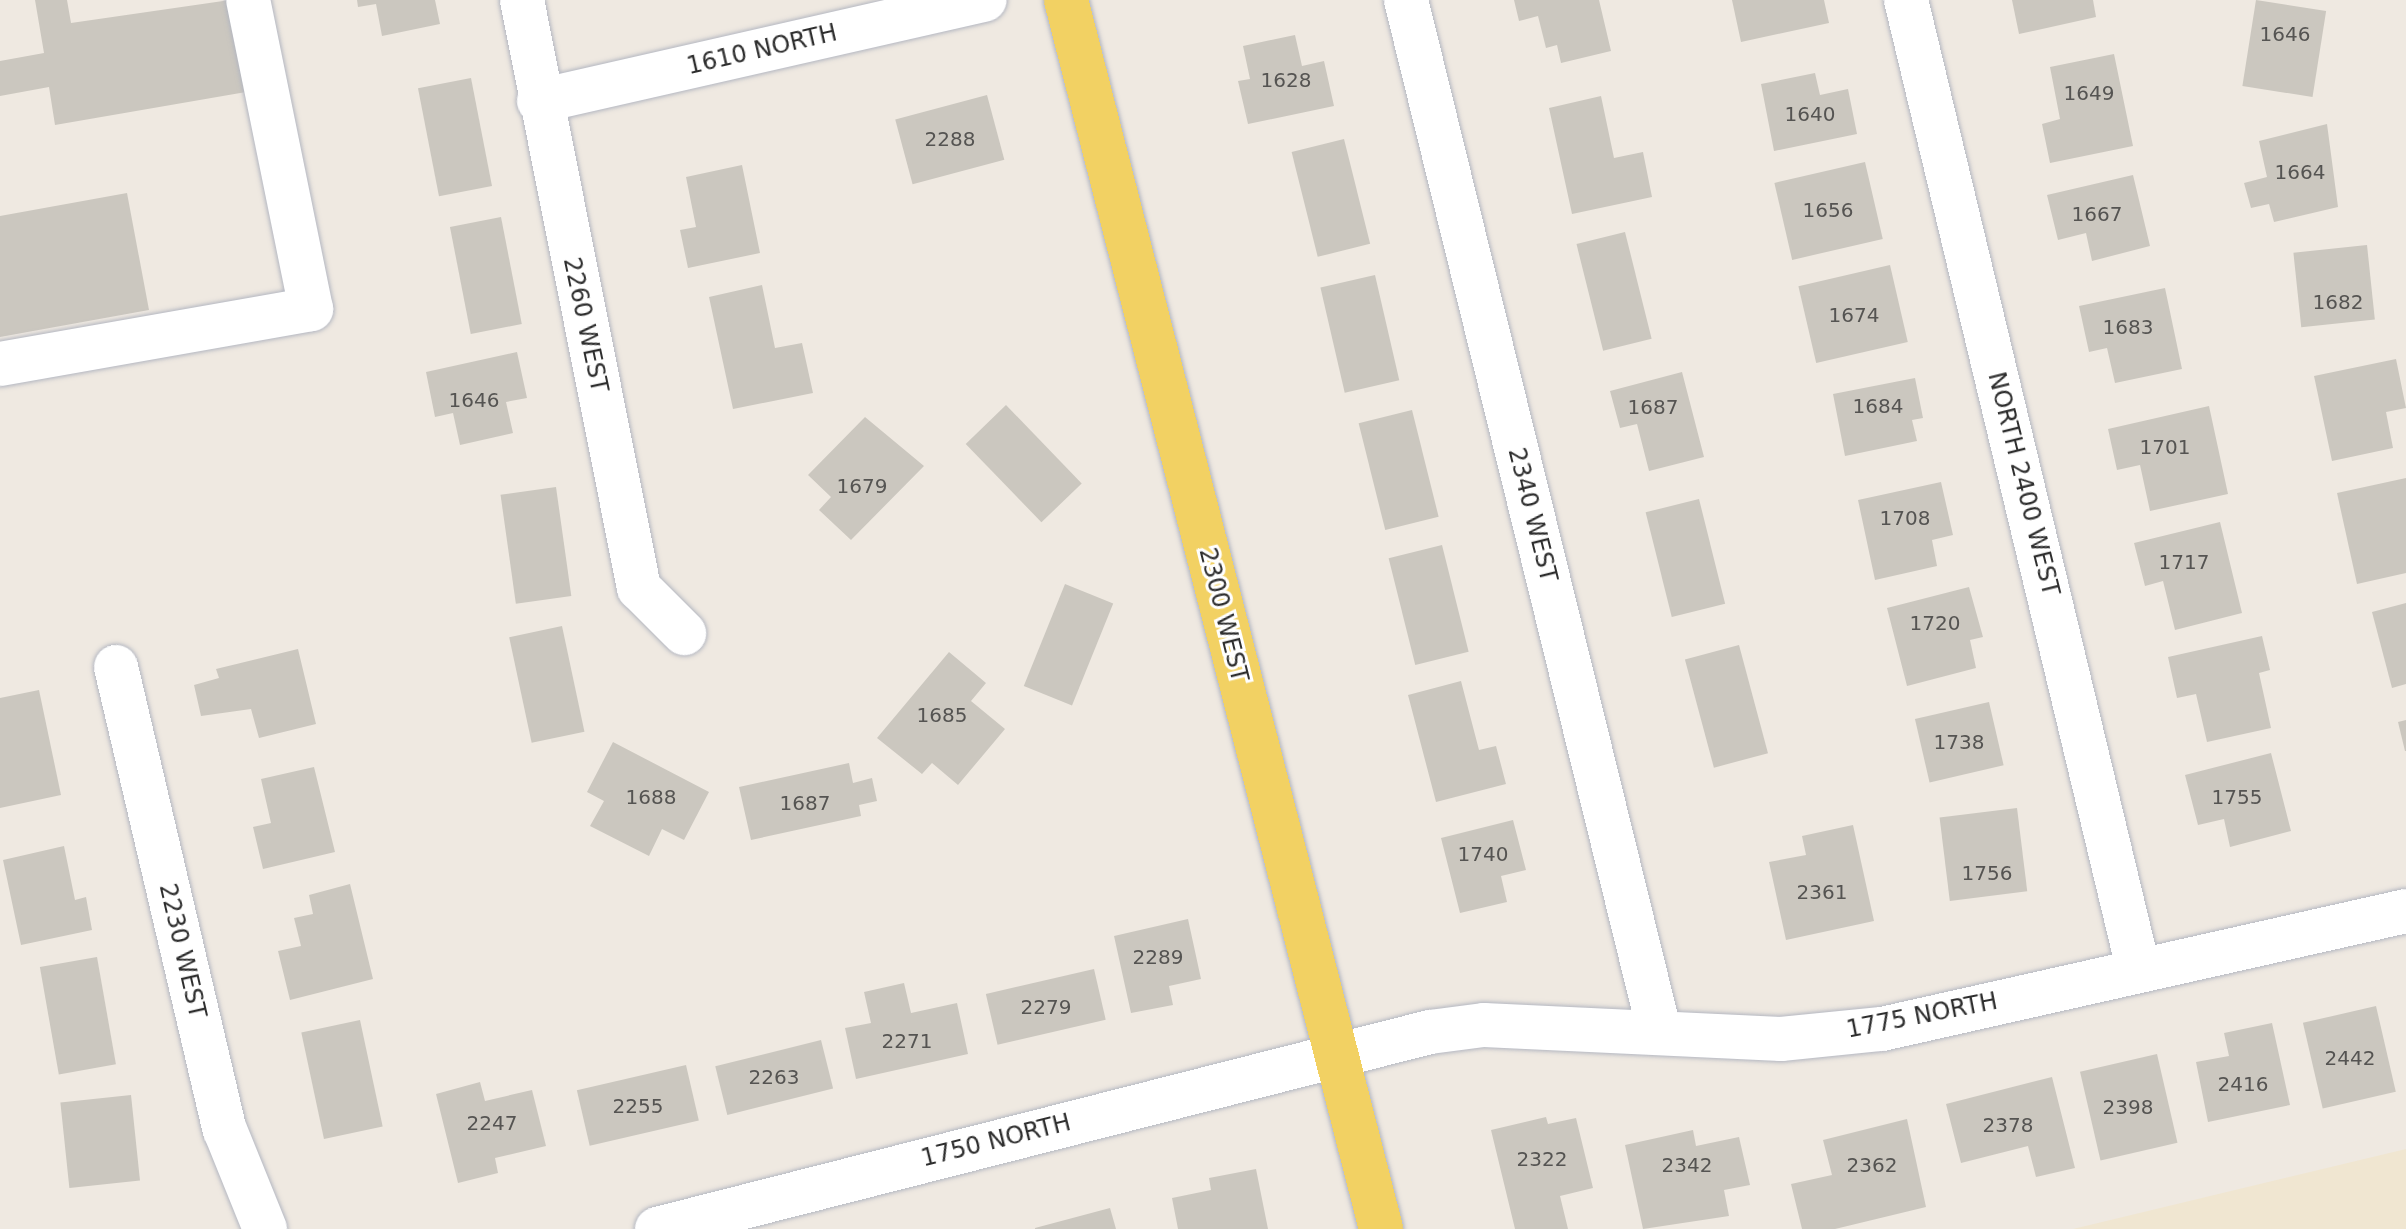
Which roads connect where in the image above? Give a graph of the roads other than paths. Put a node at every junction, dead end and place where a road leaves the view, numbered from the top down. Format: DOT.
graph roads {
  1 [pos="248,0"];
  2 [pos="522,0"];
  3 [pos="985,0"];
  4 [pos="1066,0"];
  5 [pos="1406,0"];
  6 [pos="1906,0"];
  7 [pos="539,101"];
  8 [pos="0,364"];
  9 [pos="684,633"];
  10 [pos="116,667"];
  11 [pos="2406,911"];
  12 [pos="2138,968"];
  13 [pos="1659,1030"];
  14 [pos="1336,1054"];
  15 [pos="265,1229"];
  16 [pos="657,1229"];
  17 [pos="1381,1229"];
  1 -- 8 [label="street"];
  2 -- 7 [label="street, 2260 WEST"];
  3 -- 7 [label="street, 1610 NORTH"];
  4 -- 14 [label="main road, 2300 WEST"];
  5 -- 13 [label="street, 2340 WEST"];
  6 -- 12 [label="street, NORTH 2400 WEST"];
  7 -- 9 [label="street, 2260 WEST"];
  10 -- 15 [label="street, 2230 WEST"];
  11 -- 12 [label="street, 1775 NORTH"];
  12 -- 13 [label="street, 1775 NORTH"];
  13 -- 14 [label="street, 1775 NORTH"];
  14 -- 16 [label="street, 1750 NORTH"];
  14 -- 17 [label="main road, 2300 WEST"];
}
